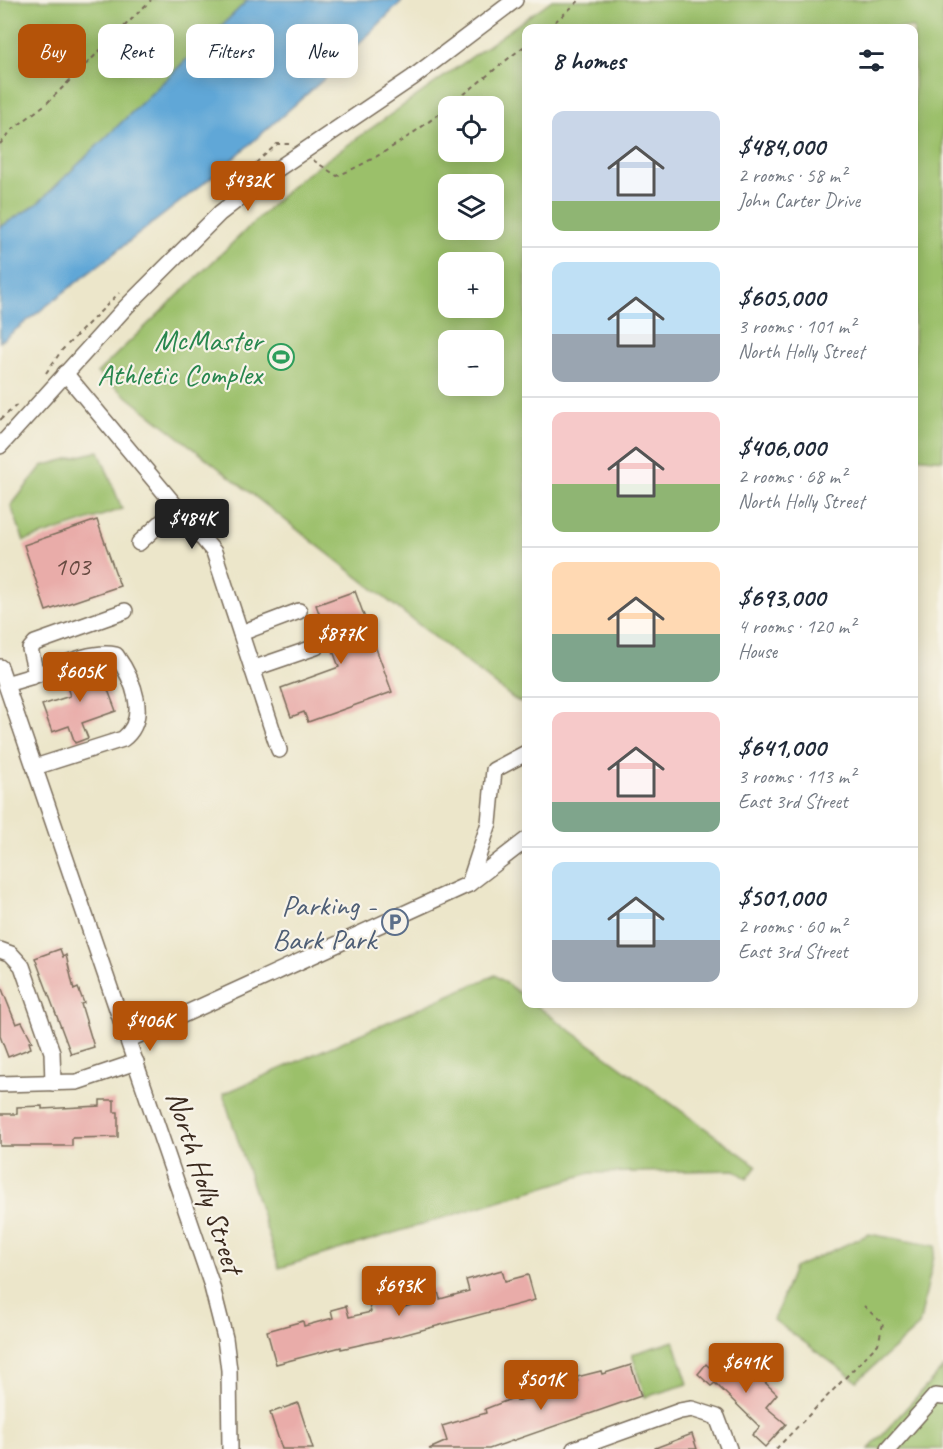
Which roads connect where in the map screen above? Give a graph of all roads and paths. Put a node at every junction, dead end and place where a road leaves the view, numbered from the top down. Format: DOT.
graph roads {
  1 [pos="152,0"];
  2 [pos="515,0"];
  3 [pos="580,0"];
  4 [pos="553,24"];
  5 [pos="522,48"];
  6 [pos="0,144"];
  7 [pos="305,151"];
  8 [pos="225,190"];
  9 [pos="126,286"];
  10 [pos="65,373"];
  11 [pos="43,377"];
  12 [pos="22,400"];
  13 [pos="0,420"];
  14 [pos="0,446"];
  15 [pos="178,507"];
  16 [pos="139,543"];
  17 [pos="125,611"];
  18 [pos="299,611"];
  19 [pos="240,633"];
  20 [pos="316,647"];
  21 [pos="0,667"];
  22 [pos="252,669"];
  23 [pos="33,676"];
  24 [pos="6,684"];
  25 [pos="279,750"];
  26 [pos="522,755"];
  27 [pos="35,767"];
  28 [pos="522,843"];
  29 [pos="469,884"];
  30 [pos="0,950"];
  31 [pos="128,1040"];
  32 [pos="136,1062"];
  33 [pos="53,1083"];
  34 [pos="0,1084"];
  35 [pos="864,1306"];
  36 [pos="943,1397"];
  37 [pos="230,1449"];
  38 [pos="574,1449"];
  39 [pos="729,1449"];
  40 [pos="776,1449"];
  41 [pos="888,1449"];
  1 -- 6 [label="path"];
  2 -- 7 [label="street"];
  3 -- 4 [label="path"];
  5 -- 7 [label="path"];
  7 -- 8 [label="path"];
  7 -- 10 [label="street"];
  9 -- 11 [label="path"];
  10 -- 14 [label="street"];
  10 -- 15 [label="street"];
  12 -- 13 [label="path"];
  15 -- 16 [label="street"];
  15 -- 19 [label="street"];
  17 -- 23 [label="street"];
  18 -- 19 [label="street"];
  19 -- 22 [label="street"];
  20 -- 22 [label="street"];
  21 -- 24 [label="street, North Holly Street"];
  22 -- 25 [label="street"];
  23 -- 24 [label="street"];
  23 -- 27 [label="street"];
  24 -- 27 [label="street, North Holly Street"];
  26 -- 29 [label="street"];
  27 -- 31 [label="street, North Holly Street"];
  28 -- 29 [label="street"];
  29 -- 31 [label="street"];
  30 -- 33 [label="street"];
  31 -- 32 [label="street, North Holly Street"];
  32 -- 33 [label="street"];
  32 -- 37 [label="street, North Holly Street"];
  33 -- 34 [label="street"];
  35 -- 40 [label="path"];
  36 -- 41 [label="street"];
  38 -- 39 [label="street"];
}
